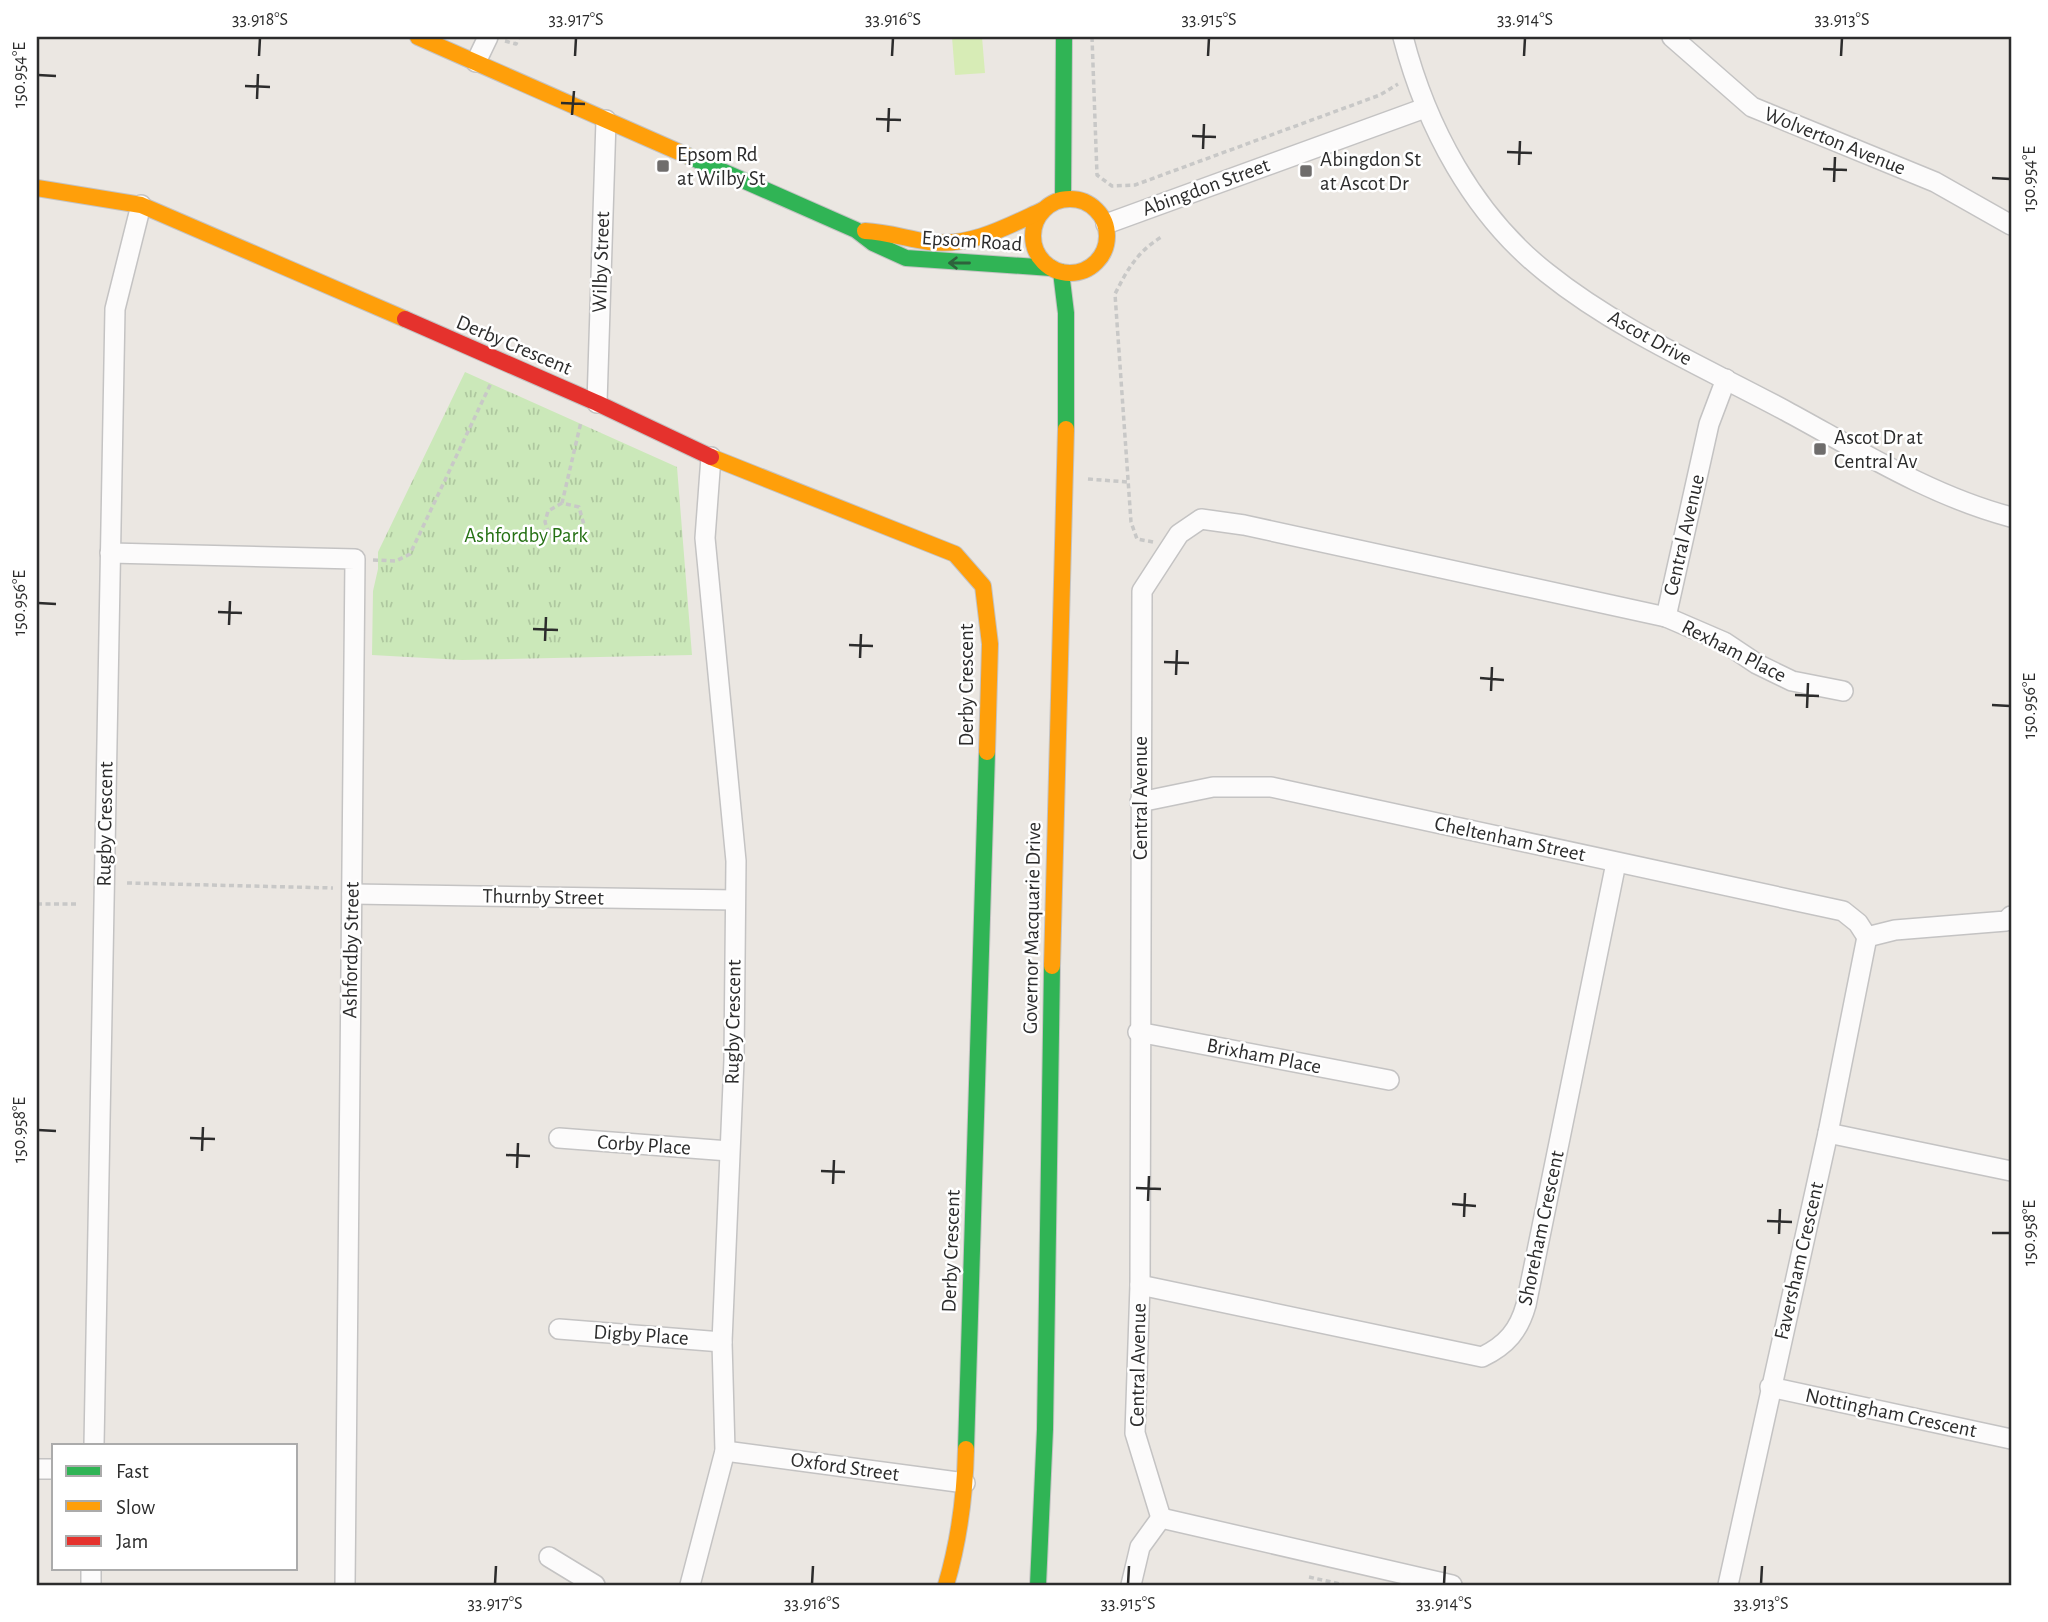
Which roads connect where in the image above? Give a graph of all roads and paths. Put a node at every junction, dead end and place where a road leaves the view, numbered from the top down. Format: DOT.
graph roads {
  1 [pos="418,37"];
  2 [pos="488,37"];
  3 [pos="519,37"];
  4 [pos="1064,37"];
  5 [pos="1092,37"];
  6 [pos="1403,37"];
  7 [pos="1672,37"];
  8 [pos="516,44"];
  9 [pos="476,62"];
  10 [pos="1392,90"];
  11 [pos="1425,108"];
  12 [pos="606,121"];
  13 [pos="37,188"];
  14 [pos="1063,198"];
  15 [pos="141,205"];
  16 [pos="1043,210"];
  17 [pos="1106,224"];
  18 [pos="2011,225"];
  19 [pos="856,230"];
  20 [pos="1163,236"];
  21 [pos="1056,270"];
  22 [pos="1726,379"];
  23 [pos="491,383"];
  24 [pos="597,403"];
  25 [pos="580,422"];
  26 [pos="711,457"];
  27 [pos="1086,479"];
  28 [pos="1128,482"];
  29 [pos="562,503"];
  30 [pos="2011,517"];
  31 [pos="1158,543"];
  32 [pos="110,553"];
  33 [pos="355,559"];
  34 [pos="1666,617"];
  35 [pos="1843,691"];
  36 [pos="1140,802"];
  37 [pos="1616,863"];
  38 [pos="127,883"];
  39 [pos="352,894"];
  40 [pos="735,900"];
  41 [pos="37,904"];
  42 [pos="79,904"];
  43 [pos="2011,916"];
  44 [pos="1867,937"];
  45 [pos="1138,1032"];
  46 [pos="1389,1080"];
  47 [pos="1828,1133"];
  48 [pos="559,1139"];
  49 [pos="729,1151"];
  50 [pos="2011,1171"];
  51 [pos="1140,1286"];
  52 [pos="559,1329"];
  53 [pos="722,1342"];
  54 [pos="1770,1387"];
  55 [pos="2011,1439"];
  56 [pos="94,1444"];
  57 [pos="725,1451"];
  58 [pos="965,1483"];
  59 [pos="1161,1518"];
  60 [pos="549,1557"];
  61 [pos="1309,1577"];
  62 [pos="1432,1583"];
  63 [pos="345,1585"];
  64 [pos="595,1585"];
  65 [pos="690,1585"];
  66 [pos="946,1585"];
  67 [pos="1038,1585"];
  68 [pos="1131,1585"];
  69 [pos="1345,1585"];
  70 [pos="1452,1585"];
  71 [pos="1728,1585"];
  1 -- 9 [label="street, Epsom Road"];
  2 -- 9 [label="street"];
  3 -- 8 [label="path"];
  4 -- 14 [label="street"];
  5 -- 10 [label="path"];
  6 -- 11 [label="street, Ascot Drive"];
  7 -- 18 [label="street, Wolverton Avenue"];
  9 -- 12 [label="street, Epsom Road"];
  11 -- 17 [label="street, Abingdon Street"];
  11 -- 22 [label="street, Ascot Drive"];
  12 -- 19 [label="street, Epsom Road"];
  12 -- 24 [label="street, Wilby Street"];
  13 -- 15 [label="street, Derby Crescent"];
  14 -- 16 [label="street"];
  14 -- 17 [label="street"];
  15 -- 24 [label="street, Derby Crescent"];
  15 -- 32 [label="street, Rugby Crescent"];
  16 -- 19 [label="street, Epsom Road"];
  16 -- 21 [label="street"];
  17 -- 21 [label="street"];
  21 -- 19 [label="street, Epsom Road, one-way"];
  20 -- 28 [label="path"];
  21 -- 67 [label="street, Governor Macquarie Drive"];
  22 -- 30 [label="street, Ascot Drive"];
  22 -- 34 [label="street, Central Avenue"];
  23 -- 33 [label="path"];
  24 -- 26 [label="street, Derby Crescent"];
  25 -- 29 [label="path"];
  26 -- 40 [label="street, Rugby Crescent"];
  26 -- 58 [label="street, Derby Crescent"];
  27 -- 28 [label="path"];
  28 -- 31 [label="path"];
  29 -- 29 [label="path"];
  32 -- 33 [label="street"];
  32 -- 56 [label="street, Rugby Crescent"];
  33 -- 39 [label="street, Ashfordby Street"];
  34 -- 35 [label="street, Rexham Place"];
  34 -- 36 [label="street, Central Avenue"];
  36 -- 37 [label="street, Cheltenham Street"];
  36 -- 45 [label="street, Central Avenue"];
  37 -- 44 [label="street, Cheltenham Street"];
  37 -- 51 [label="street, Shoreham Crescent"];
  38 -- 39 [label="path"];
  39 -- 40 [label="street, Thurnby Street"];
  39 -- 63 [label="street, Ashfordby Street"];
  40 -- 49 [label="street, Rugby Crescent"];
  41 -- 42 [label="path"];
  43 -- 44 [label="street"];
  44 -- 47 [label="street, Faversham Crescent"];
  45 -- 46 [label="street, Brixham Place"];
  45 -- 51 [label="street, Central Avenue"];
  47 -- 50 [label="street"];
  47 -- 54 [label="street, Faversham Crescent"];
  48 -- 49 [label="street, Corby Place"];
  49 -- 53 [label="street, Rugby Crescent"];
  51 -- 59 [label="street, Central Avenue"];
  52 -- 53 [label="street, Digby Place"];
  53 -- 57 [label="street, Rugby Crescent"];
  54 -- 55 [label="street, Nottingham Crescent"];
  54 -- 71 [label="street, Faversham Crescent"];
  57 -- 58 [label="street, Oxford Street"];
  57 -- 65 [label="street, Rugby Crescent"];
  58 -- 66 [label="street, Derby Crescent"];
  59 -- 62 [label="street"];
  59 -- 68 [label="street"];
  60 -- 64 [label="street"];
  61 -- 69 [label="path"];
  62 -- 70 [label="street"];
}
